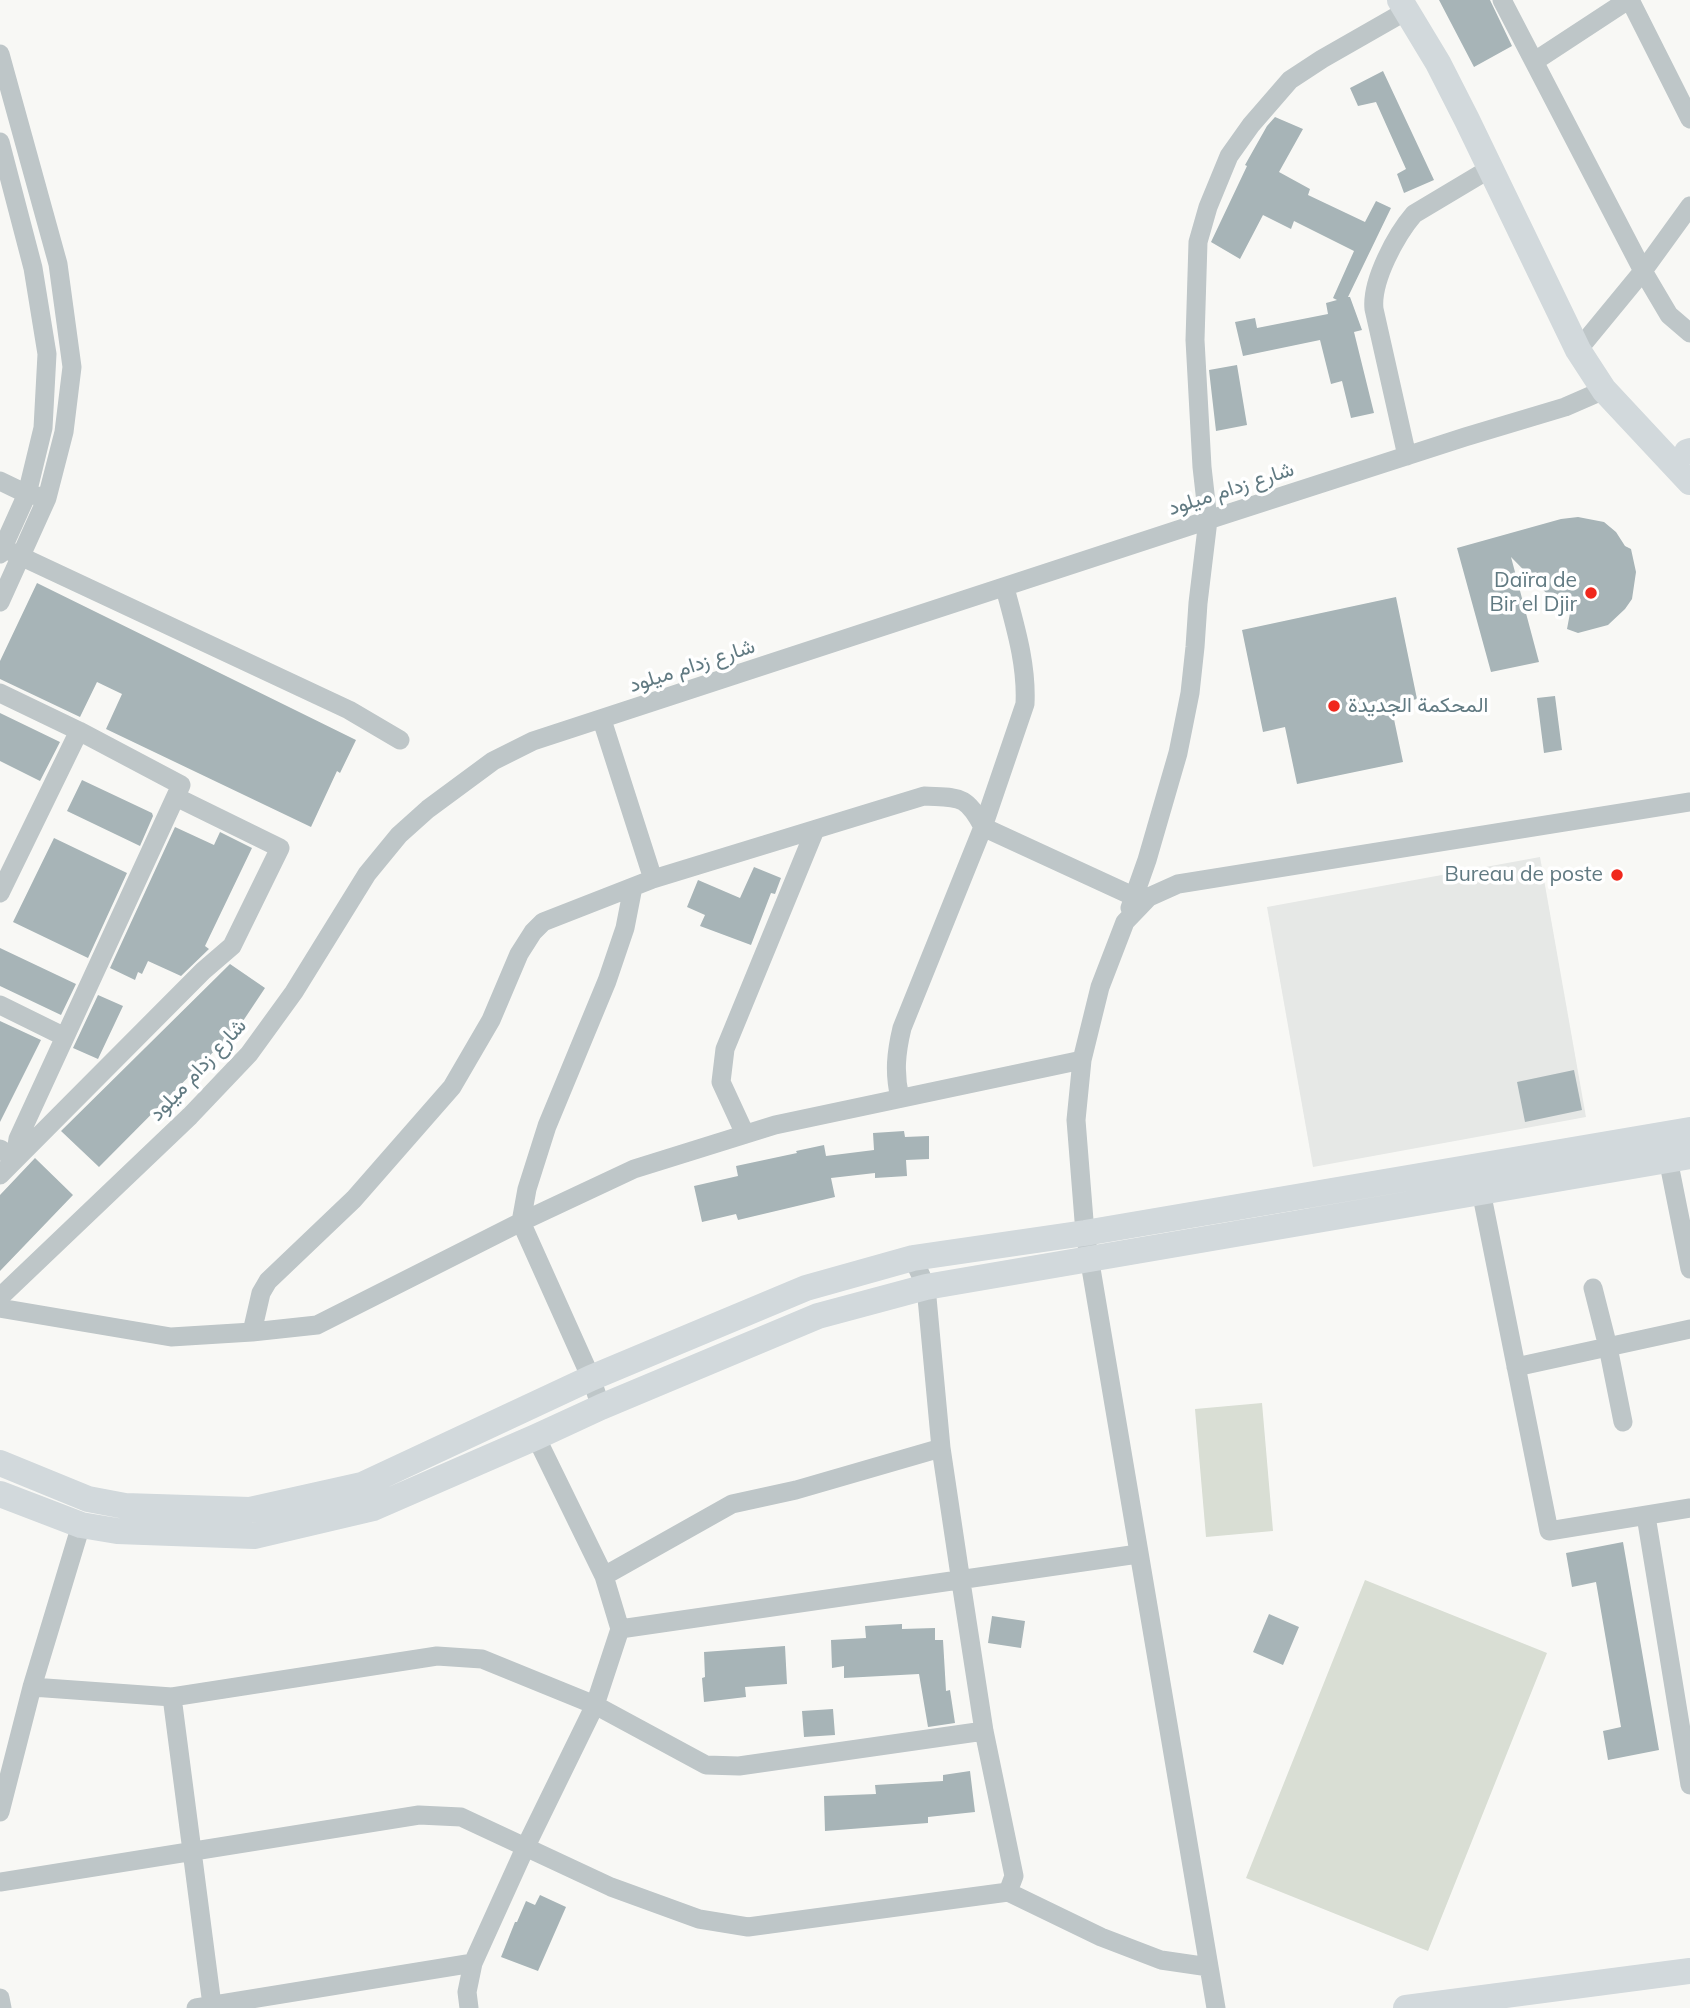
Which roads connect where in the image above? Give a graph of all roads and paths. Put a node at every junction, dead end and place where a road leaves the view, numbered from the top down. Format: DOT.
graph roads {
  1 [pos="1502,0"];
  2 [pos="1629,0"];
  3 [pos="1402,3"];
  4 [pos="0,54"];
  5 [pos="1535,61"];
  6 [pos="1683,83"];
  7 [pos="1690,118"];
  8 [pos="0,142"];
  9 [pos="29,160"];
  10 [pos="3,167"];
  11 [pos="1491,169"];
  12 [pos="1690,206"];
  13 [pos="1643,271"];
  14 [pos="1690,333"];
  15 [pos="1578,350"];
  16 [pos="1604,390"];
  17 [pos="1407,456"];
  18 [pos="1687,466"];
  19 [pos="0,481"];
  20 [pos="27,494"];
  21 [pos="47,498"];
  22 [pos="1208,520"];
  23 [pos="1,551"];
  24 [pos="21,558"];
  25 [pos="1006,588"];
  26 [pos="0,602"];
  27 [pos="0,693"];
  28 [pos="602,720"];
  29 [pos="79,731"];
  30 [pos="400,740"];
  31 [pos="176,797"];
  32 [pos="1690,802"];
  33 [pos="983,827"];
  34 [pos="815,830"];
  35 [pos="653,879"];
  36 [pos="633,887"];
  37 [pos="0,893"];
  38 [pos="1135,897"];
  39 [pos="1125,922"];
  40 [pos="0,1005"];
  41 [pos="65,1037"];
  42 [pos="1082,1060"];
  43 [pos="900,1098"];
  44 [pos="1690,1130"];
  45 [pos="746,1134"];
  46 [pos="7,1154"];
  47 [pos="1679,1157"];
  48 [pos="0,1175"];
  49 [pos="1481,1191"];
  50 [pos="521,1222"];
  51 [pos="1088,1246"];
  52 [pos="913,1258"];
  53 [pos="1690,1269"];
  54 [pos="926,1287"];
  55 [pos="1593,1288"];
  56 [pos="0,1297"];
  57 [pos="0,1308"];
  58 [pos="1690,1329"];
  59 [pos="252,1332"];
  60 [pos="1608,1347"];
  61 [pos="1516,1367"];
  62 [pos="591,1378"];
  63 [pos="601,1407"];
  64 [pos="1623,1422"];
  65 [pos="536,1437"];
  66 [pos="941,1448"];
  67 [pos="0,1463"];
  68 [pos="0,1494"];
  69 [pos="1690,1508"];
  70 [pos="1646,1516"];
  71 [pos="80,1525"];
  72 [pos="1138,1555"];
  73 [pos="604,1576"];
  74 [pos="961,1582"];
  75 [pos="620,1629"];
  76 [pos="32,1687"];
  77 [pos="173,1697"];
  78 [pos="595,1705"];
  79 [pos="984,1731"];
  80 [pos="1690,1785"];
  81 [pos="0,1812"];
  82 [pos="526,1846"];
  83 [pos="191,1852"];
  84 [pos="0,1882"];
  85 [pos="1008,1892"];
  86 [pos="473,1963"];
  87 [pos="1209,1967"];
  88 [pos="1690,1971"];
  89 [pos="0,1998"];
  90 [pos="204,2007"];
  91 [pos="2,2008"];
  92 [pos="469,2008"];
  93 [pos="1216,2008"];
  94 [pos="1406,2008"];
  1 -- 5 [label="street"];
  2 -- 5 [label="street"];
  2 -- 6 [label="street"];
  3 -- 11 [label="main road"];
  3 -- 22 [label="street"];
  4 -- 9 [label="street"];
  5 -- 13 [label="street"];
  6 -- 7 [label="street"];
  8 -- 10 [label="street"];
  9 -- 10 [label="street"];
  9 -- 21 [label="street"];
  10 -- 20 [label="street"];
  11 -- 15 [label="main road"];
  11 -- 17 [label="street"];
  12 -- 13 [label="street"];
  13 -- 14 [label="street"];
  13 -- 15 [label="street"];
  15 -- 16 [label="main road"];
  16 -- 17 [label="street, شارع زدام ميلود"];
  16 -- 18 [label="main road"];
  17 -- 22 [label="street, شارع زدام ميلود"];
  19 -- 20 [label="street"];
  20 -- 21 [label="street"];
  20 -- 23 [label="street"];
  21 -- 24 [label="street"];
  22 -- 25 [label="street, شارع زدام ميلود"];
  22 -- 38 [label="street"];
  23 -- 24 [label="street"];
  24 -- 26 [label="street"];
  24 -- 30 [label="street"];
  25 -- 28 [label="street, شارع زدام ميلود"];
  25 -- 33 [label="street"];
  27 -- 29 [label="street"];
  28 -- 35 [label="street"];
  28 -- 56 [label="street, شارع زدام ميلود"];
  29 -- 31 [label="street"];
  29 -- 37 [label="street"];
  31 -- 41 [label="street"];
  31 -- 46 [label="street"];
  32 -- 39 [label="street"];
  33 -- 34 [label="street"];
  33 -- 38 [label="street"];
  33 -- 43 [label="street"];
  34 -- 35 [label="street"];
  34 -- 45 [label="street"];
  35 -- 36 [label="street"];
  36 -- 50 [label="street"];
  36 -- 59 [label="street"];
  38 -- 39 [label="street"];
  39 -- 42 [label="street"];
  40 -- 41 [label="street"];
  41 -- 46 [label="street"];
  42 -- 43 [label="street"];
  42 -- 51 [label="street"];
  43 -- 45 [label="street"];
  44 -- 51 [label="main road"];
  45 -- 50 [label="street"];
  46 -- 48 [label="street"];
  47 -- 49 [label="main road"];
  47 -- 53 [label="street"];
  49 -- 51 [label="main road"];
  49 -- 61 [label="street"];
  50 -- 59 [label="street"];
  50 -- 62 [label="street"];
  51 -- 52 [label="main road"];
  51 -- 54 [label="main road"];
  51 -- 72 [label="street"];
  52 -- 54 [label="street"];
  52 -- 62 [label="main road"];
  54 -- 63 [label="main road"];
  54 -- 66 [label="street"];
  55 -- 60 [label="street"];
  57 -- 59 [label="street"];
  58 -- 60 [label="street"];
  60 -- 61 [label="street"];
  60 -- 64 [label="street"];
  61 -- 70 [label="street"];
  62 -- 63 [label="street"];
  62 -- 67 [label="main road"];
  63 -- 65 [label="main road"];
  65 -- 71 [label="main road"];
  65 -- 73 [label="street"];
  66 -- 73 [label="street"];
  66 -- 74 [label="street"];
  68 -- 71 [label="main road"];
  69 -- 70 [label="street"];
  70 -- 80 [label="street"];
  71 -- 76 [label="street"];
  72 -- 74 [label="street"];
  72 -- 87 [label="street"];
  73 -- 75 [label="street"];
  74 -- 75 [label="street"];
  74 -- 79 [label="street"];
  75 -- 78 [label="street"];
  76 -- 77 [label="street"];
  76 -- 81 [label="street"];
  77 -- 78 [label="street"];
  77 -- 83 [label="street"];
  78 -- 79 [label="street"];
  78 -- 82 [label="street"];
  79 -- 85 [label="street"];
  82 -- 83 [label="street"];
  82 -- 85 [label="street"];
  82 -- 86 [label="street"];
  83 -- 84 [label="street"];
  83 -- 90 [label="street"];
  85 -- 87 [label="street"];
  86 -- 90 [label="street"];
  86 -- 92 [label="street"];
  87 -- 93 [label="street"];
  88 -- 94 [label="main road"];
  89 -- 91 [label="street"];
}
